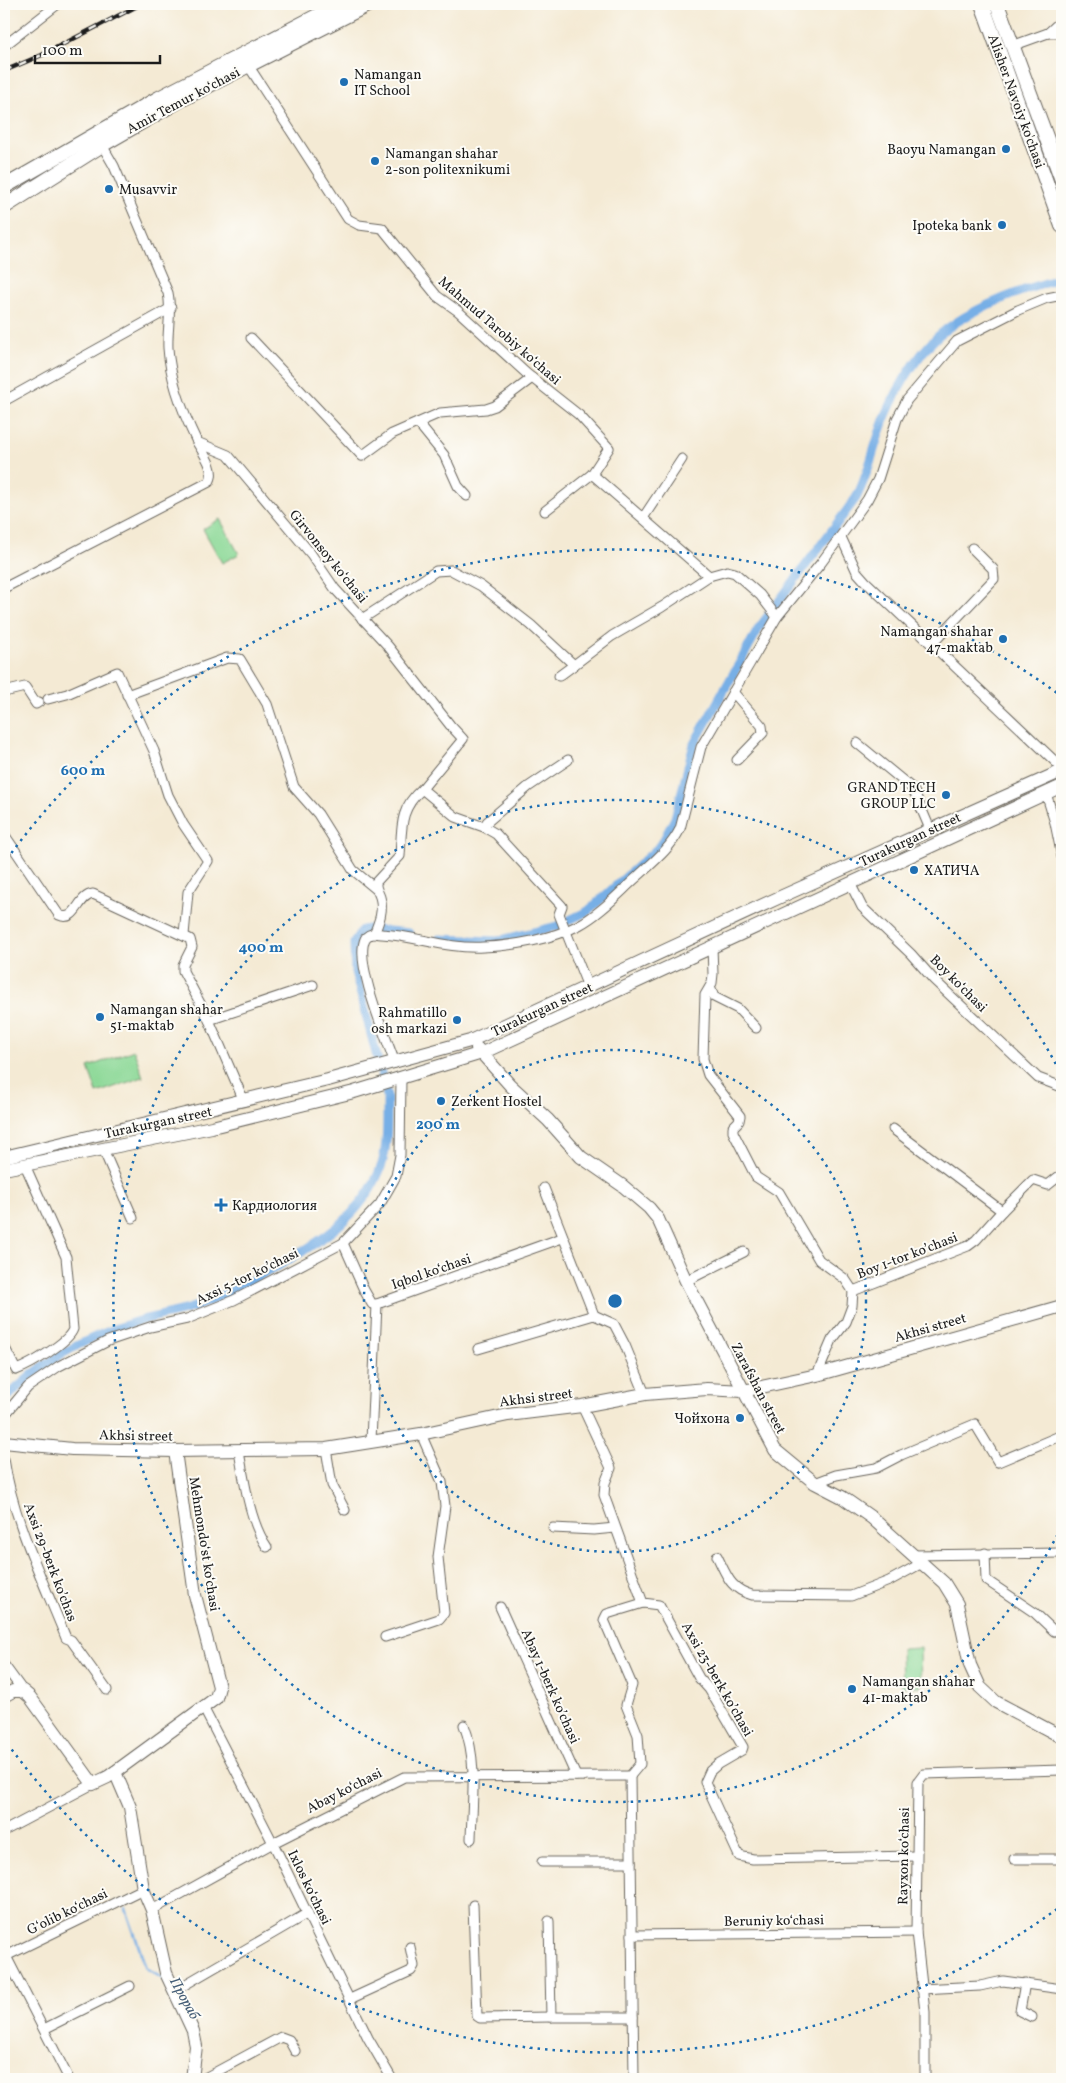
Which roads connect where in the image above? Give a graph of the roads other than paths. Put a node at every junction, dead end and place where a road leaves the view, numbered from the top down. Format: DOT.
graph roads {
  1 [pos="58,4"];
  2 [pos="340,4"];
  3 [pos="369,4"];
  4 [pos="982,4"];
  5 [pos="997,4"];
  6 [pos="1062,20"];
  7 [pos="1048,33"];
  8 [pos="1062,33"];
  9 [pos="4,46"];
  10 [pos="1012,46"];
  11 [pos="248,65"];
  12 [pos="102,145"];
  13 [pos="1059,161"];
  14 [pos="1039,163"];
  15 [pos="1062,180"];
  16 [pos="4,187"];
  17 [pos="4,206"];
  18 [pos="1062,226"];
  19 [pos="1062,294"];
  20 [pos="171,308"];
  21 [pos="251,338"];
  22 [pos="532,378"];
  23 [pos="4,401"];
  24 [pos="418,423"];
  25 [pos="197,442"];
  26 [pos="682,459"];
  27 [pos="592,474"];
  28 [pos="467,496"];
  29 [pos="545,511"];
  30 [pos="643,518"];
  31 [pos="841,537"];
  32 [pos="972,548"];
  33 [pos="708,576"];
  34 [pos="4,588"];
  35 [pos="776,616"];
  36 [pos="362,619"];
  37 [pos="933,644"];
  38 [pos="574,665"];
  39 [pos="559,676"];
  40 [pos="4,692"];
  41 [pos="733,692"];
  42 [pos="127,695"];
  43 [pos="857,743"];
  44 [pos="568,760"];
  45 [pos="737,760"];
  46 [pos="1062,770"];
  47 [pos="1062,786"];
  48 [pos="422,789"];
  49 [pos="1046,793"];
  50 [pos="484,827"];
  51 [pos="930,829"];
  52 [pos="4,834"];
  53 [pos="1062,858"];
  54 [pos="850,883"];
  55 [pos="376,889"];
  56 [pos="564,927"];
  57 [pos="374,934"];
  58 [pos="184,935"];
  59 [pos="712,947"];
  60 [pos="313,985"];
  61 [pos="588,987"];
  62 [pos="710,987"];
  63 [pos="209,1020"];
  64 [pos="756,1028"];
  65 [pos="470,1041"];
  66 [pos="482,1053"];
  67 [pos="394,1063"];
  68 [pos="400,1078"];
  69 [pos="1062,1087"];
  70 [pos="244,1101"];
  71 [pos="893,1129"];
  72 [pos="103,1149"];
  73 [pos="4,1157"];
  74 [pos="25,1165"];
  75 [pos="4,1169"];
  76 [pos="1061,1177"];
  77 [pos="544,1188"];
  78 [pos="1002,1211"];
  79 [pos="133,1218"];
  80 [pos="562,1238"];
  81 [pos="343,1243"];
  82 [pos="744,1252"];
  83 [pos="686,1281"];
  84 [pos="853,1291"];
  85 [pos="377,1304"];
  86 [pos="1062,1306"];
  87 [pos="594,1315"];
  88 [pos="4,1346"];
  89 [pos="478,1348"];
  90 [pos="817,1374"];
  91 [pos="743,1391"];
  92 [pos="645,1394"];
  93 [pos="582,1406"];
  94 [pos="4,1416"];
  95 [pos="421,1434"];
  96 [pos="1062,1435"];
  97 [pos="371,1441"];
  98 [pos="4,1442"];
  99 [pos="326,1450"];
  100 [pos="175,1451"];
  101 [pos="239,1451"];
  102 [pos="4,1459"];
  103 [pos="814,1483"];
  104 [pos="344,1510"];
  105 [pos="553,1528"];
  106 [pos="615,1528"];
  107 [pos="267,1547"];
  108 [pos="985,1553"];
  109 [pos="1062,1554"];
  110 [pos="717,1556"];
  111 [pos="917,1559"];
  112 [pos="643,1603"];
  113 [pos="500,1607"];
  114 [pos="1062,1626"];
  115 [pos="385,1637"];
  116 [pos="4,1665"];
  117 [pos="23,1690"];
  118 [pos="107,1690"];
  119 [pos="4,1696"];
  120 [pos="202,1707"];
  121 [pos="464,1725"];
  122 [pos="1062,1737"];
  123 [pos="1062,1770"];
  124 [pos="115,1772"];
  125 [pos="576,1776"];
  126 [pos="630,1776"];
  127 [pos="473,1777"];
  128 [pos="93,1784"];
  129 [pos="4,1832"];
  130 [pos="471,1839"];
  131 [pos="273,1843"];
  132 [pos="916,1856"];
  133 [pos="1062,1858"];
  134 [pos="1014,1859"];
  135 [pos="542,1862"];
  136 [pos="631,1862"];
  137 [pos="143,1889"];
  138 [pos="473,1904"];
  139 [pos="152,1910"];
  140 [pos="308,1913"];
  141 [pos="549,1920"];
  142 [pos="916,1932"];
  143 [pos="632,1935"];
  144 [pos="410,1947"];
  145 [pos="5,1956"];
  146 [pos="1025,1983"];
  147 [pos="130,1986"];
  148 [pos="921,1989"];
  149 [pos="1062,1989"];
  150 [pos="174,1991"];
  151 [pos="350,1999"];
  152 [pos="551,2017"];
  153 [pos="633,2017"];
  154 [pos="1032,2017"];
  155 [pos="44,2028"];
  156 [pos="295,2051"];
  157 [pos="68,2079"];
  158 [pos="192,2079"];
  159 [pos="203,2079"];
  160 [pos="392,2079"];
  161 [pos="634,2079"];
  162 [pos="925,2079"];
  1 -- 9 [label="street"];
  2 -- 16 [label="main road, Amir Temur koʻchasi"];
  3 -- 11 [label="main road, Amir Temur koʻchasi"];
  4 -- 14 [label="main road, Alisher Navoiy ko'chasi"];
  5 -- 10 [label="main road"];
  6 -- 7 [label="street"];
  7 -- 8 [label="street"];
  7 -- 10 [label="street"];
  10 -- 13 [label="main road"];
  11 -- 12 [label="main road, Amir Temur koʻchasi"];
  11 -- 22 [label="street, Mahmud Tarobiy koʻchasi"];
  12 -- 17 [label="main road, Amir Temur koʻchasi"];
  12 -- 20 [label="street"];
  13 -- 14 [label="street"];
  13 -- 15 [label="main road"];
  14 -- 18 [label="main road, Alisher Navoiy ko'chasi"];
  19 -- 31 [label="street"];
  20 -- 23 [label="street"];
  20 -- 25 [label="street"];
  21 -- 24 [label="street"];
  22 -- 24 [label="street"];
  22 -- 27 [label="street, Mahmud Tarobiy koʻchasi"];
  24 -- 28 [label="street"];
  25 -- 34 [label="street"];
  25 -- 36 [label="street, Girvonsoy koʻchasi"];
  26 -- 30 [label="street"];
  27 -- 29 [label="street"];
  27 -- 30 [label="street"];
  30 -- 33 [label="street"];
  31 -- 35 [label="street"];
  31 -- 37 [label="street"];
  32 -- 37 [label="street"];
  33 -- 35 [label="street"];
  33 -- 38 [label="street"];
  35 -- 41 [label="street"];
  36 -- 38 [label="street"];
  36 -- 48 [label="street, Girvonsoy koʻchasi"];
  37 -- 46 [label="street"];
  38 -- 39 [label="street"];
  40 -- 42 [label="street"];
  41 -- 45 [label="street"];
  41 -- 56 [label="street"];
  42 -- 55 [label="street"];
  42 -- 58 [label="street"];
  43 -- 51 [label="street"];
  44 -- 50 [label="street"];
  46 -- 51 [label="street, Turakurgan street"];
  47 -- 49 [label="street, Turakurgan street"];
  48 -- 50 [label="street"];
  48 -- 55 [label="street"];
  49 -- 53 [label="street"];
  49 -- 54 [label="street, Turakurgan street"];
  50 -- 56 [label="street"];
  51 -- 61 [label="street, Turakurgan street"];
  52 -- 58 [label="street"];
  54 -- 59 [label="street, Turakurgan street"];
  54 -- 69 [label="street, Boy koʻchasi"];
  55 -- 57 [label="street"];
  56 -- 57 [label="street"];
  56 -- 61 [label="street"];
  57 -- 67 [label="street"];
  58 -- 63 [label="street"];
  59 -- 62 [label="street"];
  59 -- 66 [label="street, Turakurgan street"];
  60 -- 63 [label="street"];
  61 -- 65 [label="street, Turakurgan street"];
  62 -- 64 [label="street"];
  62 -- 84 [label="street"];
  63 -- 70 [label="street"];
  65 -- 66 [label="street, Zarafshan street"];
  65 -- 67 [label="street, Turakurgan street"];
  66 -- 68 [label="street, Turakurgan street"];
  66 -- 83 [label="street, Zarafshan street"];
  67 -- 70 [label="street, Turakurgan street"];
  68 -- 72 [label="street, Turakurgan street"];
  68 -- 81 [label="street, Аxsi 5-tor koʼchasi"];
  70 -- 73 [label="street, Turakurgan street"];
  71 -- 78 [label="street"];
  72 -- 74 [label="street, Turakurgan street"];
  72 -- 79 [label="street"];
  74 -- 75 [label="street, Turakurgan street"];
  74 -- 88 [label="street"];
  76 -- 78 [label="street, Boy 1-tor koʼchasi"];
  77 -- 80 [label="street"];
  78 -- 84 [label="street, Boy 1-tor koʼchasi"];
  80 -- 85 [label="street, Iqbol koʻchasi"];
  80 -- 87 [label="street"];
  81 -- 85 [label="street"];
  81 -- 94 [label="street, Аxsi 5-tor koʼchasi"];
  82 -- 83 [label="street"];
  83 -- 91 [label="street, Zarafshan street"];
  84 -- 90 [label="street"];
  85 -- 97 [label="street"];
  86 -- 90 [label="street, Akhsi street"];
  87 -- 89 [label="street"];
  87 -- 92 [label="street"];
  90 -- 91 [label="street, Akhsi street"];
  91 -- 92 [label="street, Akhsi street"];
  91 -- 103 [label="street, Zarafshan street"];
  92 -- 93 [label="street, Akhsi street"];
  93 -- 95 [label="street, Akhsi street"];
  93 -- 106 [label="street"];
  95 -- 97 [label="street, Akhsi street"];
  95 -- 115 [label="street"];
  96 -- 103 [label="street"];
  97 -- 99 [label="street, Akhsi street"];
  98 -- 100 [label="street, Akhsi street"];
  99 -- 101 [label="street, Akhsi street"];
  99 -- 104 [label="street"];
  100 -- 101 [label="street, Akhsi street"];
  100 -- 120 [label="street, Mehmondoʻst koʻchasi"];
  101 -- 107 [label="street"];
  102 -- 118 [label="street, Аxsi 29-berk koʼchas"];
  103 -- 111 [label="street, Zarafshan street"];
  105 -- 106 [label="street"];
  106 -- 112 [label="street"];
  108 -- 109 [label="street"];
  108 -- 111 [label="street"];
  108 -- 114 [label="street"];
  110 -- 111 [label="street"];
  111 -- 122 [label="street, Zarafshan street"];
  112 -- 126 [label="street"];
  112 -- 132 [label="street, Аxsi 23-berk koʼchasi"];
  113 -- 125 [label="street, Аbay 1-berk koʼchasi"];
  116 -- 117 [label="street"];
  117 -- 119 [label="street"];
  117 -- 128 [label="street"];
  120 -- 124 [label="street, Mehmondoʻst koʻchasi"];
  120 -- 131 [label="street, Ixlos koʻchasi"];
  121 -- 127 [label="street"];
  123 -- 132 [label="street, Rayxon koʻchasi"];
  124 -- 128 [label="street, Mehmondoʻst koʻchasi"];
  124 -- 137 [label="street"];
  125 -- 126 [label="street, Abay koʻchasi"];
  125 -- 127 [label="street, Abay koʻchasi"];
  126 -- 136 [label="street"];
  127 -- 130 [label="street"];
  127 -- 131 [label="street, Abay koʻchasi"];
  128 -- 129 [label="street"];
  131 -- 139 [label="street, Abay koʻchasi"];
  131 -- 140 [label="street, Ixlos koʻchasi"];
  132 -- 142 [label="street, Rayxon koʻchasi"];
  133 -- 134 [label="street"];
  135 -- 136 [label="street"];
  136 -- 143 [label="street"];
  137 -- 139 [label="street"];
  137 -- 145 [label="street, Gʻolib koʻchasi"];
  138 -- 152 [label="street"];
  139 -- 150 [label="street"];
  140 -- 150 [label="street"];
  140 -- 151 [label="street, Ixlos koʻchasi"];
  141 -- 152 [label="street"];
  142 -- 143 [label="street, Beruniy koʻchasi"];
  142 -- 148 [label="street, Rayxon koʻchasi"];
  143 -- 153 [label="street"];
  144 -- 151 [label="street"];
  145 -- 155 [label="street"];
  146 -- 148 [label="street"];
  146 -- 149 [label="street"];
  146 -- 154 [label="street"];
  147 -- 155 [label="street"];
  148 -- 162 [label="street, Rayxon koʻchasi"];
  150 -- 158 [label="street"];
  151 -- 160 [label="street, Ixlos koʻchasi"];
  152 -- 153 [label="street"];
  153 -- 161 [label="street"];
  155 -- 157 [label="street"];
  156 -- 159 [label="street"];
}
